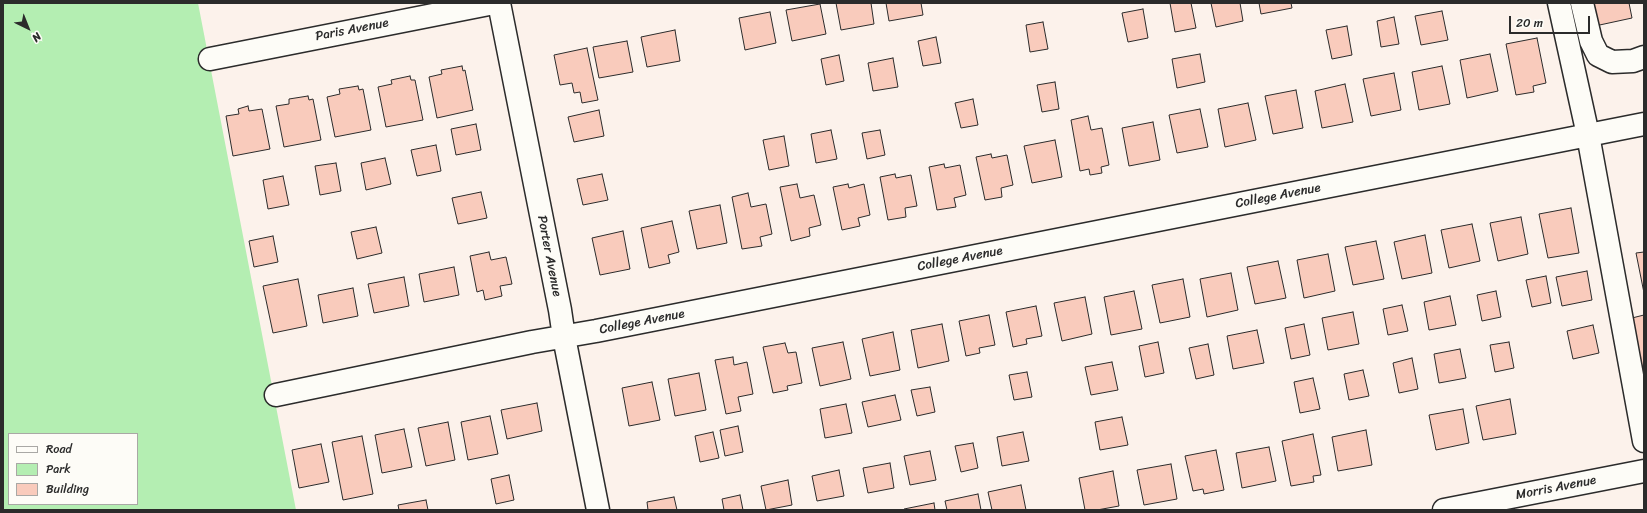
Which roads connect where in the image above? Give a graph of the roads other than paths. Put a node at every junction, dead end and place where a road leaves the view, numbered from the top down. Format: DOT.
graph roads {
  1 [pos="494,3"];
  2 [pos="498,3"];
  3 [pos="1559,3"];
  4 [pos="1582,3"];
  5 [pos="1644,57"];
  6 [pos="210,59"];
  7 [pos="1644,124"];
  8 [pos="1588,135"];
  9 [pos="564,337"];
  10 [pos="276,395"];
  11 [pos="1644,441"];
  12 [pos="1644,471"];
  13 [pos="598,510"];
  14 [pos="1444,510"];
  1 -- 6 [label="street, Paris Avenue"];
  2 -- 9 [label="street, Porter Avenue"];
  3 -- 8 [label="street"];
  4 -- 5 [label="street"];
  7 -- 8 [label="street, College Avenue"];
  8 -- 9 [label="street, College Avenue"];
  8 -- 11 [label="street"];
  9 -- 10 [label="street, College Avenue"];
  9 -- 13 [label="street, Porter Avenue"];
  12 -- 14 [label="street, Morris Avenue"];
}
